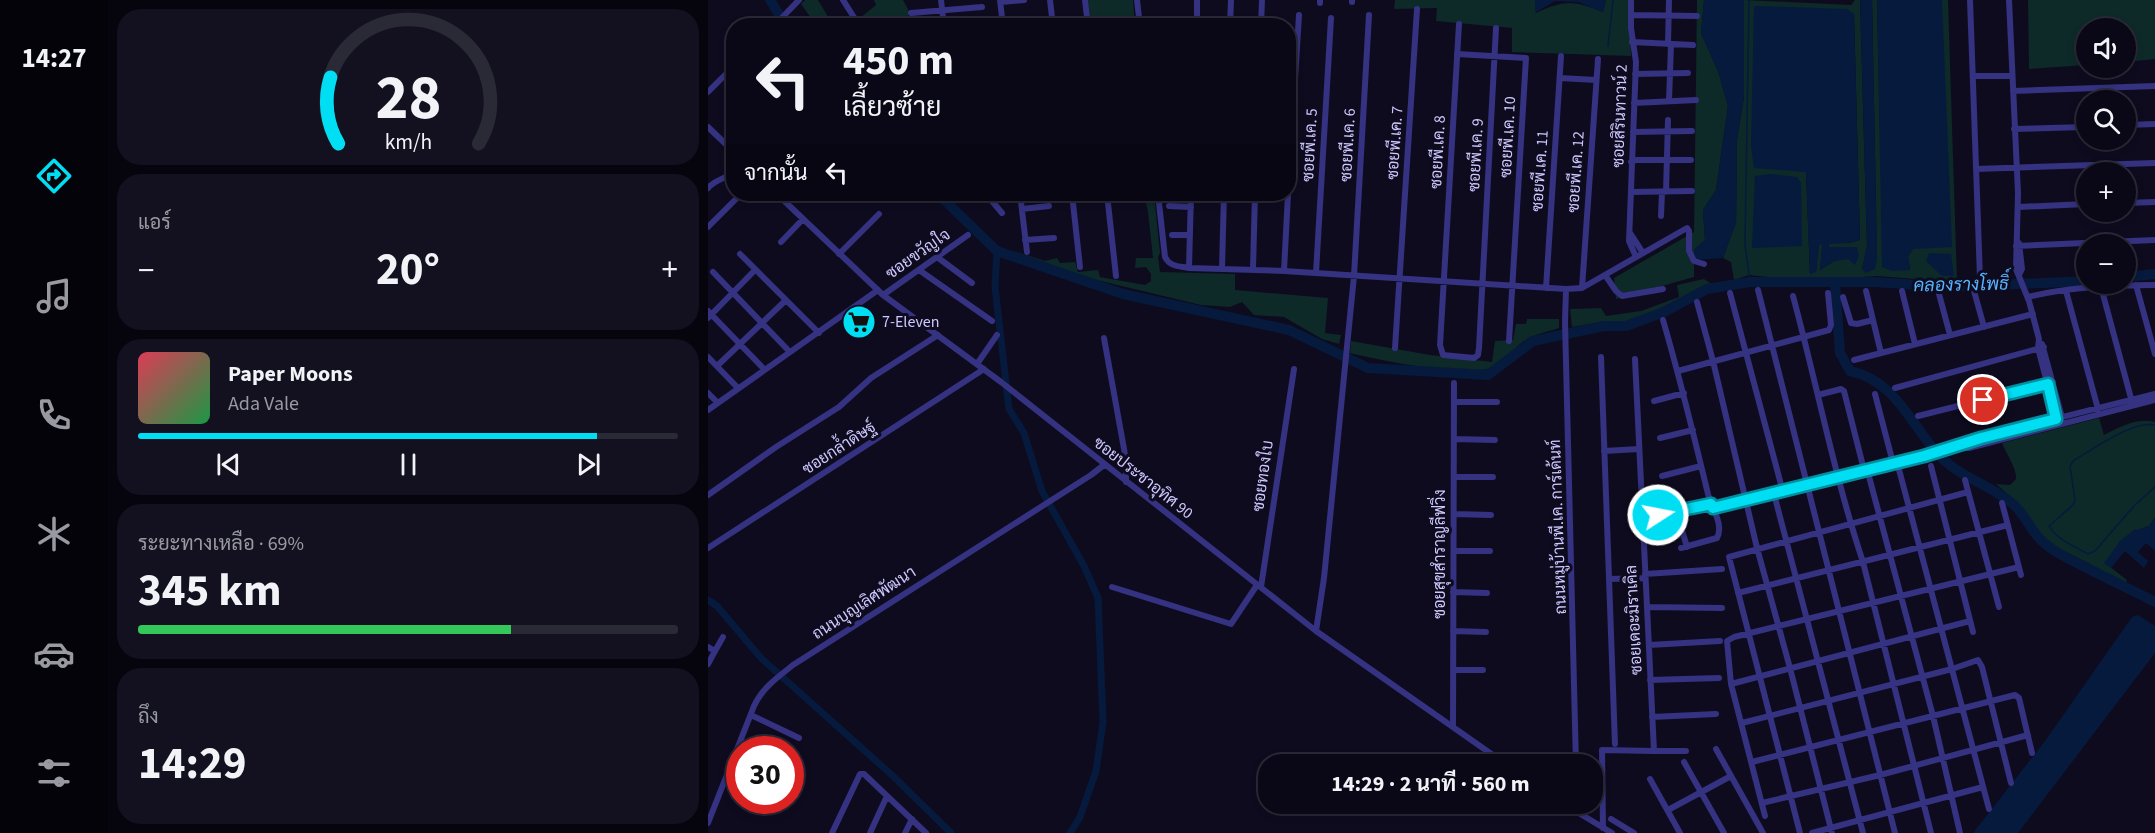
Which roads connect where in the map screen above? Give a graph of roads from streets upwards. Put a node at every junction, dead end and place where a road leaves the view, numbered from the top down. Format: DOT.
graph roads {
  1 [pos="799,0"];
  2 [pos="843,0"];
  3 [pos="941,0"];
  4 [pos="1024,0"];
  5 [pos="1050,0"];
  6 [pos="1085,0"];
  7 [pos="1137,0"];
  8 [pos="1198,0"];
  9 [pos="1231,0"];
  10 [pos="1262,0"];
  11 [pos="1631,0"];
  12 [pos="1669,0"];
  13 [pos="1970,0"];
  14 [pos="2009,0"];
  15 [pos="1000,1"];
  16 [pos="982,7"];
  17 [pos="1417,9"];
  18 [pos="943,10"];
  19 [pos="911,13"];
  20 [pos="1299,15"];
  21 [pos="1369,15"];
  22 [pos="1631,15"];
  23 [pos="1669,15"];
  24 [pos="1697,16"];
  25 [pos="781,18"];
  26 [pos="854,18"];
  27 [pos="944,18"];
  28 [pos="1002,18"];
  29 [pos="1052,18"];
  30 [pos="1087,18"];
  31 [pos="1139,18"];
  32 [pos="1197,18"];
  33 [pos="1230,18"];
  34 [pos="1261,18"];
  35 [pos="1331,18"];
  36 [pos="1459,24"];
  37 [pos="1496,28"];
  38 [pos="1632,42"];
  39 [pos="1670,44"];
  40 [pos="1693,45"];
  41 [pos="1457,54"];
  42 [pos="1562,56"];
  43 [pos="1495,57"];
  44 [pos="1598,59"];
  45 [pos="1296,64"];
  46 [pos="1670,73"];
  47 [pos="1688,73"];
  48 [pos="726,74"];
  49 [pos="1635,74"];
  50 [pos="1973,76"];
  51 [pos="2012,76"];
  52 [pos="1560,78"];
  53 [pos="1596,80"];
  54 [pos="2155,86"];
  55 [pos="2013,91"];
  56 [pos="708,92"];
  57 [pos="1696,100"];
  58 [pos="1669,101"];
  59 [pos="1634,103"];
  60 [pos="1668,120"];
  61 [pos="2155,124"];
  62 [pos="2136,125"];
  63 [pos="2076,127"];
  64 [pos="708,128"];
  65 [pos="2014,129"];
  66 [pos="1668,131"];
  67 [pos="1692,131"];
  68 [pos="1633,132"];
  69 [pos="726,145"];
  70 [pos="1667,160"];
  71 [pos="1690,160"];
  72 [pos="1631,162"];
  73 [pos="2155,163"];
  74 [pos="2016,167"];
  75 [pos="1976,169"];
  76 [pos="726,178"];
  77 [pos="708,188"];
  78 [pos="1692,191"];
  79 [pos="1631,192"];
  80 [pos="1664,192"];
  81 [pos="734,201"];
  82 [pos="784,201"];
  83 [pos="992,201"];
  84 [pos="1021,201"];
  85 [pos="1073,201"];
  86 [pos="1108,201"];
  87 [pos="1159,201"];
  88 [pos="1191,201"];
  89 [pos="1224,201"];
  90 [pos="1255,201"];
  91 [pos="1288,201"];
  92 [pos="2155,202"];
  93 [pos="2136,203"];
  94 [pos="2076,204"];
  95 [pos="1049,206"];
  96 [pos="1169,206"];
  97 [pos="1191,207"];
  98 [pos="2018,207"];
  99 [pos="1022,209"];
  100 [pos="1002,213"];
  101 [pos="879,214"];
  102 [pos="1661,216"];
  103 [pos="803,219"];
  104 [pos="708,227"];
  105 [pos="968,235"];
  106 [pos="1172,235"];
  107 [pos="1190,235"];
  108 [pos="1054,238"];
  109 [pos="1025,240"];
  110 [pos="2155,240"];
  111 [pos="781,242"];
  112 [pos="2018,244"];
  113 [pos="1027,252"];
  114 [pos="740,254"];
  115 [pos="839,254"];
  116 [pos="1639,255"];
  117 [pos="937,257"];
  118 [pos="1704,264"];
  119 [pos="1080,267"];
  120 [pos="1189,268"];
  121 [pos="1222,268"];
  122 [pos="1253,269"];
  123 [pos="755,270"];
  124 [pos="919,270"];
  125 [pos="1284,271"];
  126 [pos="713,272"];
  127 [pos="1316,273"];
  128 [pos="1605,275"];
  129 [pos="1116,276"];
  130 [pos="1354,276"];
  131 [pos="1980,278"];
  132 [pos="1400,279"];
  133 [pos="1445,282"];
  134 [pos="972,283"];
  135 [pos="1482,284"];
  136 [pos="2136,285"];
  137 [pos="2155,285"];
  138 [pos="1513,286"];
  139 [pos="1546,288"];
  140 [pos="1582,288"];
  141 [pos="1566,289"];
  142 [pos="1663,289"];
  143 [pos="1758,290"];
  144 [pos="2076,290"];
  145 [pos="1866,291"];
  146 [pos="1902,291"];
  147 [pos="1974,291"];
  148 [pos="2066,291"];
  149 [pos="880,292"];
  150 [pos="733,293"];
  151 [pos="1730,293"];
  152 [pos="1828,293"];
  153 [pos="1939,294"];
  154 [pos="2103,294"];
  155 [pos="1793,296"];
  156 [pos="2027,296"];
  157 [pos="1843,297"];
  158 [pos="786,300"];
  159 [pos="1696,302"];
  160 [pos="2033,314"];
  161 [pos="709,315"];
  162 [pos="1663,320"];
  163 [pos="1873,320"];
  164 [pos="992,321"];
  165 [pos="763,323"];
  166 [pos="1984,327"];
  167 [pos="819,333"];
  168 [pos="938,335"];
  169 [pos="997,335"];
  170 [pos="1804,336"];
  171 [pos="1950,336"];
  172 [pos="1104,338"];
  173 [pos="1509,341"];
  174 [pos="1915,344"];
  175 [pos="740,345"];
  176 [pos="1774,345"];
  177 [pos="1395,348"];
  178 [pos="2041,348"];
  179 [pos="787,349"];
  180 [pos="1746,352"];
  181 [pos="1881,353"];
  182 [pos="2155,354"];
  183 [pos="708,357"];
  184 [pos="1601,357"];
  185 [pos="1635,359"];
  186 [pos="1854,360"];
  187 [pos="1713,361"];
  188 [pos="977,364"];
  189 [pos="717,366"];
  190 [pos="762,367"];
  191 [pos="984,369"];
  192 [pos="1294,369"];
  193 [pos="1678,371"];
  194 [pos="1454,383"];
  195 [pos="2050,383"];
  196 [pos="736,386"];
  197 [pos="1895,388"];
  198 [pos="708,393"];
  199 [pos="1684,393"];
  200 [pos="1875,394"];
  201 [pos="2155,394"];
  202 [pos="1818,395"];
  203 [pos="2155,400"];
  204 [pos="1654,401"];
  205 [pos="1454,402"];
  206 [pos="1497,402"];
  207 [pos="718,403"];
  208 [pos="2132,403"];
  209 [pos="708,410"];
  210 [pos="2099,411"];
  211 [pos="1918,416"];
  212 [pos="2060,421"];
  213 [pos="1693,430"];
  214 [pos="1660,438"];
  215 [pos="1454,439"];
  216 [pos="1495,440"];
  217 [pos="1639,448"];
  218 [pos="1604,451"];
  219 [pos="1895,463"];
  220 [pos="1104,465"];
  221 [pos="1701,466"];
  222 [pos="1930,466"];
  223 [pos="1866,469"];
  224 [pos="1662,476"];
  225 [pos="1454,477"];
  226 [pos="1493,477"];
  227 [pos="1838,477"];
  228 [pos="1965,480"];
  229 [pos="1126,482"];
  230 [pos="1807,486"];
  231 [pos="1783,492"];
  232 [pos="1968,492"];
  233 [pos="1774,494"];
  234 [pos="708,495"];
  235 [pos="1940,499"];
  236 [pos="1746,501"];
  237 [pos="2002,503"];
  238 [pos="1712,506"];
  239 [pos="1908,507"];
  240 [pos="1676,511"];
  241 [pos="1454,514"];
  242 [pos="1491,515"];
  243 [pos="1658,515"];
  244 [pos="1878,516"];
  245 [pos="1850,524"];
  246 [pos="2008,525"];
  247 [pos="1819,532"];
  248 [pos="1979,532"];
  249 [pos="1785,540"];
  250 [pos="1951,540"];
  251 [pos="708,548"];
  252 [pos="1757,548"];
  253 [pos="1919,548"];
  254 [pos="1454,550"];
  255 [pos="1490,551"];
  256 [pos="1889,556"];
  257 [pos="1863,562"];
  258 [pos="2019,567"];
  259 [pos="1722,569"];
  260 [pos="1828,571"];
  261 [pos="1990,574"];
  262 [pos="2021,574"];
  263 [pos="1645,576"];
  264 [pos="1609,579"];
  265 [pos="1795,579"];
  266 [pos="1961,582"];
  267 [pos="1259,586"];
  268 [pos="1768,586"];
  269 [pos="1112,587"];
  270 [pos="1931,589"];
  271 [pos="1453,592"];
  272 [pos="1487,593"];
  273 [pos="1738,593"];
  274 [pos="1902,597"];
  275 [pos="1874,603"];
  276 [pos="1647,607"];
  277 [pos="1999,607"];
  278 [pos="1722,608"];
  279 [pos="1839,612"];
  280 [pos="1807,619"];
  281 [pos="1970,621"];
  282 [pos="1779,627"];
  283 [pos="1942,629"];
  284 [pos="1316,631"];
  285 [pos="1453,631"];
  286 [pos="1486,632"];
  287 [pos="1973,632"];
  288 [pos="1749,634"];
  289 [pos="723,637"];
  290 [pos="1912,637"];
  291 [pos="1720,641"];
  292 [pos="1884,643"];
  293 [pos="1649,645"];
  294 [pos="708,647"];
  295 [pos="715,651"];
  296 [pos="1849,652"];
  297 [pos="1819,660"];
  298 [pos="708,664"];
  299 [pos="1790,668"];
  300 [pos="1952,669"];
  301 [pos="1453,670"];
  302 [pos="1484,670"];
  303 [pos="1760,676"];
  304 [pos="1922,676"];
  305 [pos="1719,678"];
  306 [pos="1650,680"];
  307 [pos="1894,683"];
  308 [pos="1731,684"];
  309 [pos="1860,692"];
  310 [pos="1829,700"];
  311 [pos="1990,700"];
  312 [pos="1800,708"];
  313 [pos="1963,709"];
  314 [pos="1716,714"];
  315 [pos="751,715"];
  316 [pos="1770,715"];
  317 [pos="1933,716"];
  318 [pos="1652,717"];
  319 [pos="1742,723"];
  320 [pos="1905,723"];
  321 [pos="1453,726"];
  322 [pos="1871,732"];
  323 [pos="2028,735"];
  324 [pos="795,736"];
  325 [pos="1839,740"];
  326 [pos="2001,742"];
  327 [pos="1616,744"];
  328 [pos="1809,747"];
  329 [pos="1716,749"];
  330 [pos="1654,751"];
  331 [pos="1686,751"];
  332 [pos="1973,751"];
  333 [pos="2032,753"];
  334 [pos="1492,754"];
  335 [pos="1576,754"];
  336 [pos="1780,754"];
  337 [pos="1943,758"];
  338 [pos="1684,762"];
  339 [pos="1752,762"];
  340 [pos="1915,766"];
  341 [pos="1880,775"];
  342 [pos="1731,776"];
  343 [pos="1650,779"];
  344 [pos="1850,782"];
  345 [pos="2011,783"];
  346 [pos="1983,787"];
  347 [pos="1820,789"];
  348 [pos="1701,793"];
  349 [pos="1951,795"];
  350 [pos="887,796"];
  351 [pos="1791,797"];
  352 [pos="1762,803"];
  353 [pos="1924,803"];
  354 [pos="1989,809"];
  355 [pos="1668,810"];
  356 [pos="1890,813"];
  357 [pos="1580,814"];
  358 [pos="1765,816"];
  359 [pos="912,819"];
  360 [pos="1611,819"];
  361 [pos="1860,821"];
  362 [pos="708,823"];
  363 [pos="1603,828"];
  364 [pos="1831,831"];
  365 [pos="832,833"];
  366 [pos="870,833"];
  367 [pos="905,833"];
  368 [pos="926,833"];
  369 [pos="1612,833"];
  370 [pos="1635,833"];
  371 [pos="1680,833"];
  372 [pos="1724,833"];
  373 [pos="1763,833"];
  374 [pos="1800,833"];
  375 [pos="1812,833"];
  376 [pos="1863,833"];
  377 [pos="1895,833"];
  378 [pos="1931,833"];
  379 [pos="1960,833"];
  1 -- 25 [label="street"];
  2 -- 26 [label="street"];
  3 -- 18 [label="street"];
  4 -- 15 [label="street"];
  5 -- 29 [label="street"];
  6 -- 30 [label="street"];
  7 -- 31 [label="street"];
  8 -- 32 [label="street"];
  9 -- 33 [label="street"];
  10 -- 34 [label="street"];
  11 -- 22 [label="street, ซอยสิรินทาวน์ 2"];
  12 -- 23 [label="street"];
  13 -- 50 [label="street"];
  14 -- 51 [label="street"];
  15 -- 28 [label="street"];
  16 -- 18 [label="street"];
  17 -- 132 [label="street, ซอยพี.เค. 7"];
  18 -- 19 [label="street"];
  18 -- 27 [label="street"];
  20 -- 45 [label="street"];
  21 -- 130 [label="street, ซอยพี.เค. 6"];
  22 -- 23 [label="street"];
  22 -- 38 [label="street, ซอยสิรินทาวน์ 2"];
  23 -- 24 [label="street"];
  23 -- 39 [label="street"];
  35 -- 127 [label="street, ซอยพี.เค. 5"];
  36 -- 41 [label="street, ซอยพี.เค. 8"];
  37 -- 43 [label="street, ซอยพี.เค. 9"];
  38 -- 39 [label="street"];
  38 -- 49 [label="street, ซอยสิรินทาวน์ 2"];
  39 -- 40 [label="street"];
  39 -- 46 [label="street"];
  41 -- 43 [label="street, ซอยพี.เค. 10"];
  41 -- 133 [label="street, ซอยพี.เค. 8"];
  42 -- 52 [label="street, ซอยพี.เค. 11"];
  43 -- 135 [label="street, ซอยพี.เค. 9"];
  43 -- 138 [label="street, ซอยพี.เค. 10"];
  44 -- 53 [label="street, ซอยพี.เค. 12"];
  46 -- 47 [label="street"];
  46 -- 49 [label="street"];
  46 -- 58 [label="street"];
  48 -- 56 [label="street"];
  49 -- 59 [label="street, ซอยสิรินทาวน์ 2"];
  50 -- 51 [label="street"];
  50 -- 75 [label="street"];
  51 -- 55 [label="street"];
  52 -- 53 [label="street"];
  52 -- 139 [label="street, ซอยพี.เค. 11"];
  53 -- 140 [label="street, ซอยพี.เค. 12"];
  54 -- 55 [label="street"];
  55 -- 65 [label="street"];
  57 -- 58 [label="street"];
  58 -- 59 [label="street"];
  59 -- 68 [label="street, ซอยสิรินทาวน์ 2"];
  60 -- 66 [label="street"];
  61 -- 62 [label="street"];
  63 -- 65 [label="street"];
  64 -- 69 [label="street"];
  65 -- 74 [label="street"];
  66 -- 67 [label="street"];
  66 -- 68 [label="street"];
  66 -- 70 [label="street"];
  68 -- 72 [label="street, ซอยสิรินทาวน์ 2"];
  70 -- 71 [label="street"];
  70 -- 72 [label="street"];
  70 -- 80 [label="street"];
  72 -- 79 [label="street, ซอยสิรินทาวน์ 2"];
  73 -- 74 [label="street"];
  74 -- 75 [label="street"];
  74 -- 98 [label="street"];
  75 -- 131 [label="street"];
  76 -- 77 [label="street"];
  78 -- 80 [label="street"];
  79 -- 80 [label="street"];
  79 -- 116 [label="street, ซอยสิรินทาวน์ 2"];
  80 -- 102 [label="street"];
  81 -- 104 [label="street"];
  82 -- 103 [label="street, ซอยประชาอุทิศ 90"];
  83 -- 100 [label="street"];
  84 -- 99 [label="street"];
  85 -- 119 [label="street"];
  86 -- 129 [label="street"];
  87 -- 120 [label="street"];
  88 -- 97 [label="street"];
  89 -- 121 [label="street"];
  90 -- 122 [label="street"];
  91 -- 125 [label="street"];
  92 -- 93 [label="street"];
  94 -- 98 [label="street"];
  95 -- 99 [label="street"];
  96 -- 97 [label="street"];
  97 -- 107 [label="street"];
  98 -- 112 [label="street"];
  99 -- 109 [label="street"];
  101 -- 115 [label="street"];
  103 -- 111 [label="street"];
  103 -- 115 [label="street, ซอยประชาอุทิศ 90"];
  105 -- 117 [label="street, ซอยขวัญใจ"];
  106 -- 107 [label="street"];
  107 -- 120 [label="street"];
  108 -- 109 [label="street"];
  109 -- 113 [label="street"];
  110 -- 112 [label="street"];
  112 -- 156 [label="street"];
  114 -- 123 [label="street"];
  115 -- 149 [label="street, ซอยประชาอุทิศ 90"];
  116 -- 118 [label="street"];
  116 -- 128 [label="street"];
  117 -- 124 [label="street, ซอยขวัญใจ"];
  117 -- 134 [label="street"];
  120 -- 121 [label="street"];
  121 -- 122 [label="street"];
  122 -- 125 [label="street"];
  123 -- 150 [label="street"];
  123 -- 158 [label="street"];
  124 -- 149 [label="street, ซอยขวัญใจ"];
  124 -- 164 [label="street"];
  125 -- 127 [label="street"];
  126 -- 150 [label="street"];
  127 -- 130 [label="street"];
  128 -- 140 [label="street"];
  128 -- 142 [label="street"];
  130 -- 132 [label="street"];
  130 -- 284 [label="street"];
  132 -- 133 [label="street"];
  132 -- 177 [label="street, ซอยพี.เค. 7"];
  133 -- 135 [label="street"];
  133 -- 135 [label="street, ซอยพี.เค. 8"];
  135 -- 138 [label="street"];
  136 -- 137 [label="street"];
  136 -- 182 [label="street"];
  138 -- 139 [label="street"];
  138 -- 173 [label="street"];
  139 -- 141 [label="street"];
  140 -- 141 [label="street"];
  141 -- 335 [label="street, ถนนหมู่บ้านพี.เค. การ์เด้นท์"];
  143 -- 176 [label="street"];
  144 -- 148 [label="street"];
  145 -- 163 [label="street"];
  146 -- 174 [label="street"];
  147 -- 166 [label="street"];
  148 -- 156 [label="street"];
  148 -- 210 [label="street"];
  149 -- 167 [label="street, ซอยขวัญใจ"];
  149 -- 168 [label="street, ซอยประชาอุทิศ 90"];
  150 -- 161 [label="street"];
  150 -- 165 [label="street"];
  151 -- 180 [label="street"];
  152 -- 170 [label="street"];
  153 -- 171 [label="street"];
  154 -- 208 [label="street"];
  155 -- 170 [label="street"];
  156 -- 160 [label="street"];
  157 -- 163 [label="street"];
  158 -- 165 [label="street"];
  158 -- 167 [label="street"];
  159 -- 187 [label="street"];
  160 -- 166 [label="street"];
  160 -- 178 [label="street"];
  161 -- 175 [label="street"];
  162 -- 193 [label="street"];
  163 -- 181 [label="street"];
  165 -- 175 [label="street"];
  165 -- 179 [label="street"];
  166 -- 171 [label="street"];
  167 -- 207 [label="street, ซอยขวัญใจ"];
  168 -- 188 [label="street, ซอยประชาอุทิศ 90"];
  168 -- 234 [label="street"];
  169 -- 188 [label="street"];
  170 -- 176 [label="street"];
  170 -- 202 [label="street"];
  171 -- 174 [label="street"];
  172 -- 229 [label="street"];
  174 -- 181 [label="street"];
  175 -- 189 [label="street"];
  175 -- 190 [label="street"];
  176 -- 180 [label="street"];
  176 -- 230 [label="street"];
  178 -- 195 [label="street"];
  178 -- 197 [label="street"];
  180 -- 187 [label="street"];
  180 -- 231 [label="street"];
  181 -- 186 [label="street"];
  183 -- 189 [label="street"];
  184 -- 218 [label="street"];
  185 -- 217 [label="street, ซอยเดอะมิราเคิล"];
  187 -- 193 [label="street"];
  187 -- 236 [label="street"];
  188 -- 191 [label="street, ซอยประชาอุทิศ 90"];
  189 -- 196 [label="street"];
  191 -- 220 [label="street, ซอยประชาอุทิศ 90"];
  191 -- 251 [label="street, ซอยกล้ำดิษฐ์"];
  192 -- 267 [label="street, ซอยทองใบ"];
  193 -- 199 [label="street"];
  194 -- 205 [label="street, ซอยสุขสำราญลีฟวิ่ง"];
  195 -- 211 [label="street"];
  195 -- 212 [label="street"];
  198 -- 207 [label="street"];
  199 -- 204 [label="street"];
  199 -- 213 [label="street"];
  200 -- 219 [label="street"];
  201 -- 208 [label="street"];
  202 -- 223 [label="street"];
  202 -- 227 [label="street"];
  203 -- 208 [label="street"];
  205 -- 206 [label="street"];
  205 -- 215 [label="street, ซอยสุขสำราญลีฟวิ่ง"];
  207 -- 209 [label="street, ซอยขวัญใจ"];
  208 -- 210 [label="street"];
  210 -- 212 [label="street"];
  212 -- 219 [label="street"];
  213 -- 214 [label="street"];
  213 -- 221 [label="street"];
  215 -- 216 [label="street"];
  215 -- 225 [label="street, ซอยสุขสำราญลีฟวิ่ง"];
  217 -- 218 [label="street"];
  217 -- 263 [label="street, ซอยเดอะมิราเคิล"];
  218 -- 264 [label="street"];
  219 -- 223 [label="street"];
  219 -- 239 [label="street"];
  220 -- 229 [label="street, ซอยประชาอุทิศ 90"];
  220 -- 315 [label="street, ถนนบุญเลิศพัฒนา"];
  221 -- 224 [label="street"];
  221 -- 238 [label="street"];
  222 -- 235 [label="street"];
  223 -- 227 [label="street"];
  223 -- 244 [label="street"];
  225 -- 226 [label="street"];
  225 -- 241 [label="street, ซอยสุขสำราญลีฟวิ่ง"];
  227 -- 230 [label="street"];
  227 -- 245 [label="street"];
  228 -- 232 [label="street"];
  229 -- 267 [label="street, ซอยประชาอุทิศ 90"];
  230 -- 231 [label="street"];
  230 -- 247 [label="street"];
  231 -- 233 [label="street"];
  232 -- 235 [label="street"];
  232 -- 248 [label="street"];
  233 -- 236 [label="street"];
  233 -- 249 [label="street"];
  235 -- 239 [label="street"];
  235 -- 250 [label="street"];
  236 -- 238 [label="street"];
  236 -- 252 [label="street"];
  237 -- 246 [label="street"];
  238 -- 240 [label="street"];
  238 -- 240 [label="street"];
  239 -- 244 [label="street"];
  239 -- 253 [label="street"];
  240 -- 243 [label="street"];
  241 -- 242 [label="street"];
  241 -- 254 [label="street, ซอยสุขสำราญลีฟวิ่ง"];
  244 -- 245 [label="street"];
  244 -- 256 [label="street"];
  245 -- 247 [label="street"];
  245 -- 257 [label="street"];
  246 -- 248 [label="street"];
  246 -- 258 [label="street"];
  247 -- 249 [label="street"];
  247 -- 260 [label="street"];
  248 -- 250 [label="street"];
  248 -- 261 [label="street"];
  249 -- 252 [label="street"];
  249 -- 265 [label="street"];
  250 -- 253 [label="street"];
  250 -- 266 [label="street"];
  252 -- 268 [label="street"];
  252 -- 273 [label="street"];
  253 -- 256 [label="street"];
  253 -- 270 [label="street"];
  254 -- 255 [label="street"];
  254 -- 271 [label="street, ซอยสุขสำราญลีฟวิ่ง"];
  256 -- 257 [label="street"];
  256 -- 274 [label="street"];
  257 -- 260 [label="street"];
  257 -- 275 [label="street"];
  258 -- 261 [label="street"];
  258 -- 262 [label="street"];
  259 -- 263 [label="street"];
  260 -- 265 [label="street"];
  260 -- 279 [label="street"];
  261 -- 266 [label="street"];
  261 -- 277 [label="street"];
  263 -- 264 [label="street"];
  263 -- 276 [label="street, ซอยเดอะมิราเคิล"];
  264 -- 327 [label="street"];
  265 -- 268 [label="street"];
  265 -- 280 [label="street"];
  266 -- 270 [label="street"];
  266 -- 281 [label="street"];
  267 -- 269 [label="street"];
  267 -- 284 [label="street, ซอยประชาอุทิศ 90"];
  268 -- 273 [label="street"];
  268 -- 282 [label="street"];
  270 -- 274 [label="street"];
  270 -- 283 [label="street"];
  271 -- 272 [label="street"];
  271 -- 285 [label="street, ซอยสุขสำราญลีฟวิ่ง"];
  273 -- 288 [label="street"];
  274 -- 275 [label="street"];
  274 -- 290 [label="street"];
  275 -- 279 [label="street"];
  275 -- 292 [label="street"];
  276 -- 278 [label="street"];
  276 -- 293 [label="street, ซอยเดอะมิราเคิล"];
  279 -- 280 [label="street"];
  279 -- 296 [label="street"];
  280 -- 282 [label="street"];
  280 -- 297 [label="street"];
  281 -- 283 [label="street"];
  281 -- 287 [label="street"];
  282 -- 288 [label="street"];
  282 -- 299 [label="street"];
  283 -- 290 [label="street"];
  283 -- 300 [label="street"];
  284 -- 321 [label="street, ซอยประชาอุทิศ 90"];
  285 -- 286 [label="street"];
  285 -- 301 [label="street, ซอยสุขสำราญลีฟวิ่ง"];
  288 -- 303 [label="street"];
  288 -- 308 [label="street"];
  289 -- 295 [label="street"];
  290 -- 292 [label="street"];
  290 -- 304 [label="street"];
  291 -- 293 [label="street"];
  292 -- 296 [label="street"];
  292 -- 307 [label="street"];
  293 -- 306 [label="street, ซอยเดอะมิราเคิล"];
  294 -- 295 [label="street"];
  295 -- 298 [label="street"];
  296 -- 297 [label="street"];
  296 -- 309 [label="street"];
  297 -- 299 [label="street"];
  297 -- 310 [label="street"];
  299 -- 303 [label="street"];
  299 -- 312 [label="street"];
  300 -- 304 [label="street"];
  300 -- 311 [label="street"];
  300 -- 313 [label="street"];
  301 -- 302 [label="street"];
  301 -- 321 [label="street, ซอยสุขสำราญลีฟวิ่ง"];
  303 -- 308 [label="street"];
  303 -- 316 [label="street"];
  304 -- 307 [label="street"];
  304 -- 317 [label="street"];
  305 -- 306 [label="street"];
  306 -- 318 [label="street, ซอยเดอะมิราเคิล"];
  307 -- 309 [label="street"];
  307 -- 320 [label="street"];
  308 -- 319 [label="street"];
  309 -- 310 [label="street"];
  309 -- 322 [label="street"];
  310 -- 312 [label="street"];
  310 -- 325 [label="street"];
  311 -- 313 [label="street"];
  311 -- 323 [label="street"];
  311 -- 326 [label="street"];
  312 -- 316 [label="street"];
  312 -- 328 [label="street"];
  313 -- 317 [label="street"];
  313 -- 332 [label="street"];
  314 -- 318 [label="street"];
  315 -- 324 [label="street"];
  315 -- 362 [label="street, ถนนบุญเลิศพัฒนา"];
  316 -- 319 [label="street"];
  316 -- 336 [label="street"];
  317 -- 320 [label="street"];
  317 -- 337 [label="street"];
  318 -- 330 [label="street, ซอยเดอะมิราเคิล"];
  319 -- 339 [label="street"];
  320 -- 322 [label="street"];
  320 -- 340 [label="street"];
  321 -- 334 [label="street, ซอยประชาอุทิศ 90"];
  322 -- 325 [label="street"];
  322 -- 341 [label="street"];
  323 -- 326 [label="street"];
  323 -- 333 [label="street"];
  325 -- 328 [label="street"];
  325 -- 344 [label="street"];
  326 -- 332 [label="street"];
  326 -- 345 [label="street"];
  328 -- 336 [label="street"];
  328 -- 347 [label="street"];
  329 -- 342 [label="street"];
  330 -- 331 [label="street"];
  330 -- 363 [label="street"];
  332 -- 337 [label="street"];
  332 -- 346 [label="street"];
  336 -- 339 [label="street"];
  336 -- 351 [label="street"];
  337 -- 340 [label="street"];
  337 -- 349 [label="street"];
  338 -- 348 [label="street"];
  339 -- 352 [label="street"];
  340 -- 341 [label="street"];
  340 -- 353 [label="street"];
  341 -- 344 [label="street"];
  341 -- 356 [label="street"];
  342 -- 348 [label="street"];
  342 -- 373 [label="street"];
  343 -- 355 [label="street"];
  344 -- 347 [label="street"];
  344 -- 361 [label="street"];
  346 -- 349 [label="street"];
  346 -- 354 [label="street"];
  347 -- 351 [label="street"];
  347 -- 364 [label="street"];
  348 -- 355 [label="street"];
  348 -- 372 [label="street"];
  349 -- 353 [label="street"];
  349 -- 379 [label="street"];
  350 -- 359 [label="street"];
  350 -- 365 [label="street"];
  350 -- 366 [label="street"];
  351 -- 352 [label="street"];
  351 -- 374 [label="street"];
  352 -- 358 [label="street"];
  353 -- 356 [label="street"];
  353 -- 378 [label="street"];
  355 -- 371 [label="street"];
  356 -- 361 [label="street"];
  356 -- 377 [label="street"];
  357 -- 363 [label="street"];
  359 -- 367 [label="street"];
  359 -- 368 [label="street"];
  360 -- 370 [label="street"];
  361 -- 364 [label="street"];
  361 -- 376 [label="street"];
  363 -- 369 [label="street"];
  364 -- 375 [label="street"];
}
